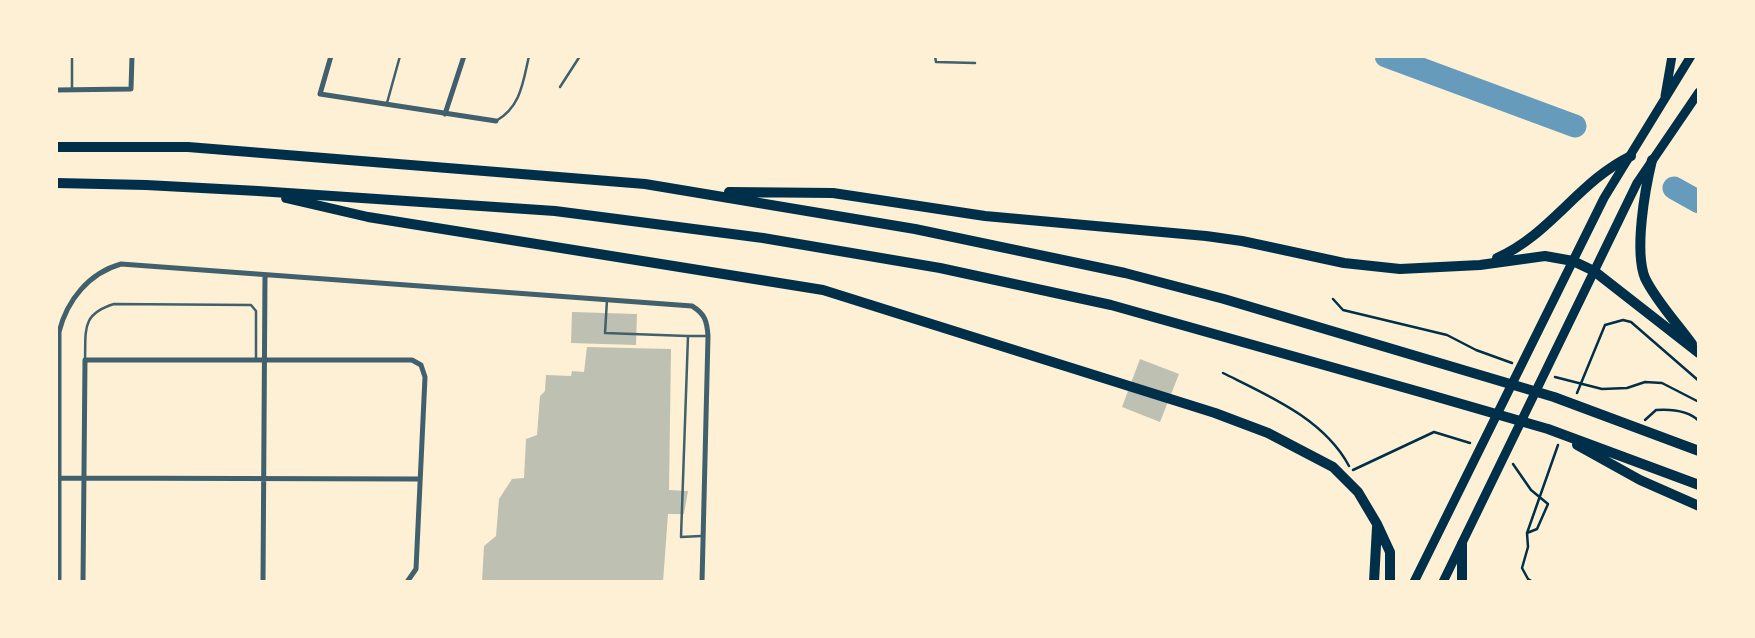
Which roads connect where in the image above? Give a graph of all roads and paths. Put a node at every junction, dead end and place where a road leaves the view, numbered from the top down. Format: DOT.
graph roads {
  1 [pos="72,56"];
  2 [pos="132,56"];
  3 [pos="331,56"];
  4 [pos="400,56"];
  5 [pos="464,56"];
  6 [pos="529,56"];
  7 [pos="580,56"];
  8 [pos="935,56"];
  9 [pos="1672,56"];
  10 [pos="1691,56"];
  11 [pos="975,63"];
  12 [pos="561,87"];
  13 [pos="56,90"];
  14 [pos="72,90"];
  15 [pos="1699,93"];
  16 [pos="1664,102"];
  17 [pos="386,106"];
  18 [pos="445,114"];
  19 [pos="496,121"];
  20 [pos="56,147"];
  21 [pos="1631,156"];
  22 [pos="1652,160"];
  23 [pos="1621,166"];
  24 [pos="56,183"];
  25 [pos="258,191"];
  26 [pos="701,192"];
  27 [pos="1573,261"];
  28 [pos="1480,265"];
  29 [pos="1594,271"];
  30 [pos="265,275"];
  31 [pos="1333,299"];
  32 [pos="607,300"];
  33 [pos="688,336"];
  34 [pos="708,336"];
  35 [pos="1699,353"];
  36 [pos="256,359"];
  37 [pos="85,360"];
  38 [pos="265,360"];
  39 [pos="1522,366"];
  40 [pos="1223,373"];
  41 [pos="1545,373"];
  42 [pos="1699,381"];
  43 [pos="1581,383"];
  44 [pos="1578,391"];
  45 [pos="1699,402"];
  46 [pos="1699,421"];
  47 [pos="1638,428"];
  48 [pos="1548,429"];
  49 [pos="1472,444"];
  50 [pos="1699,451"];
  51 [pos="1511,455"];
  52 [pos="1548,473"];
  53 [pos="59,478"];
  54 [pos="84,478"];
  55 [pos="264,478"];
  56 [pos="420,479"];
  57 [pos="1699,485"];
  58 [pos="1539,497"];
  59 [pos="1699,506"];
  60 [pos="1377,524"];
  61 [pos="1527,533"];
  62 [pos="703,536"];
  63 [pos="1462,544"];
  64 [pos="59,582"];
  65 [pos="83,582"];
  66 [pos="263,582"];
  67 [pos="407,582"];
  68 [pos="702,582"];
  69 [pos="1374,582"];
  70 [pos="1390,582"];
  71 [pos="1415,582"];
  72 [pos="1443,582"];
  73 [pos="1461,582"];
  74 [pos="1533,582"];
  1 -- 14 [label="lane"];
  2 -- 14 [label="street"];
  3 -- 17 [label="street"];
  4 -- 17 [label="lane"];
  5 -- 18 [label="street"];
  6 -- 19 [label="lane"];
  7 -- 12 [label="lane"];
  8 -- 11 [label="lane"];
  9 -- 16 [label="highway"];
  10 -- 16 [label="highway"];
  13 -- 14 [label="street"];
  15 -- 22 [label="highway"];
  16 -- 21 [label="highway"];
  17 -- 18 [label="street"];
  18 -- 19 [label="street"];
  20 -- 26 [label="highway"];
  21 -- 23 [label="highway"];
  22 -- 29 [label="highway"];
  22 -- 35 [label="highway"];
  23 -- 27 [label="highway"];
  23 -- 28 [label="highway"];
  24 -- 25 [label="highway"];
  25 -- 48 [label="highway"];
  25 -- 60 [label="highway"];
  26 -- 28 [label="highway"];
  26 -- 47 [label="highway"];
  27 -- 28 [label="highway"];
  27 -- 29 [label="highway"];
  27 -- 71 [label="highway"];
  29 -- 35 [label="highway"];
  29 -- 63 [label="highway"];
  30 -- 32 [label="street"];
  30 -- 38 [label="street"];
  30 -- 53 [label="street"];
  31 -- 39 [label="path"];
  32 -- 33 [label="lane"];
  32 -- 34 [label="street"];
  33 -- 34 [label="lane"];
  33 -- 62 [label="lane"];
  34 -- 62 [label="street"];
  36 -- 37 [label="street"];
  36 -- 37 [label="lane"];
  36 -- 38 [label="street"];
  37 -- 54 [label="street"];
  38 -- 55 [label="street"];
  38 -- 56 [label="street"];
  40 -- 49 [label="path"];
  41 -- 43 [label="path"];
  42 -- 43 [label="path"];
  43 -- 44 [label="path"];
  43 -- 45 [label="path"];
  46 -- 47 [label="path"];
  47 -- 50 [label="highway"];
  48 -- 57 [label="highway"];
  48 -- 59 [label="highway"];
  51 -- 58 [label="path"];
  52 -- 58 [label="path"];
  53 -- 54 [label="street"];
  53 -- 64 [label="street"];
  54 -- 55 [label="street"];
  54 -- 65 [label="street"];
  55 -- 56 [label="street"];
  55 -- 66 [label="street"];
  56 -- 67 [label="street"];
  58 -- 61 [label="path"];
  58 -- 61 [label="path"];
  60 -- 69 [label="highway"];
  60 -- 70 [label="highway"];
  61 -- 74 [label="path"];
  62 -- 68 [label="street"];
  63 -- 72 [label="highway"];
  63 -- 73 [label="highway"];
}
